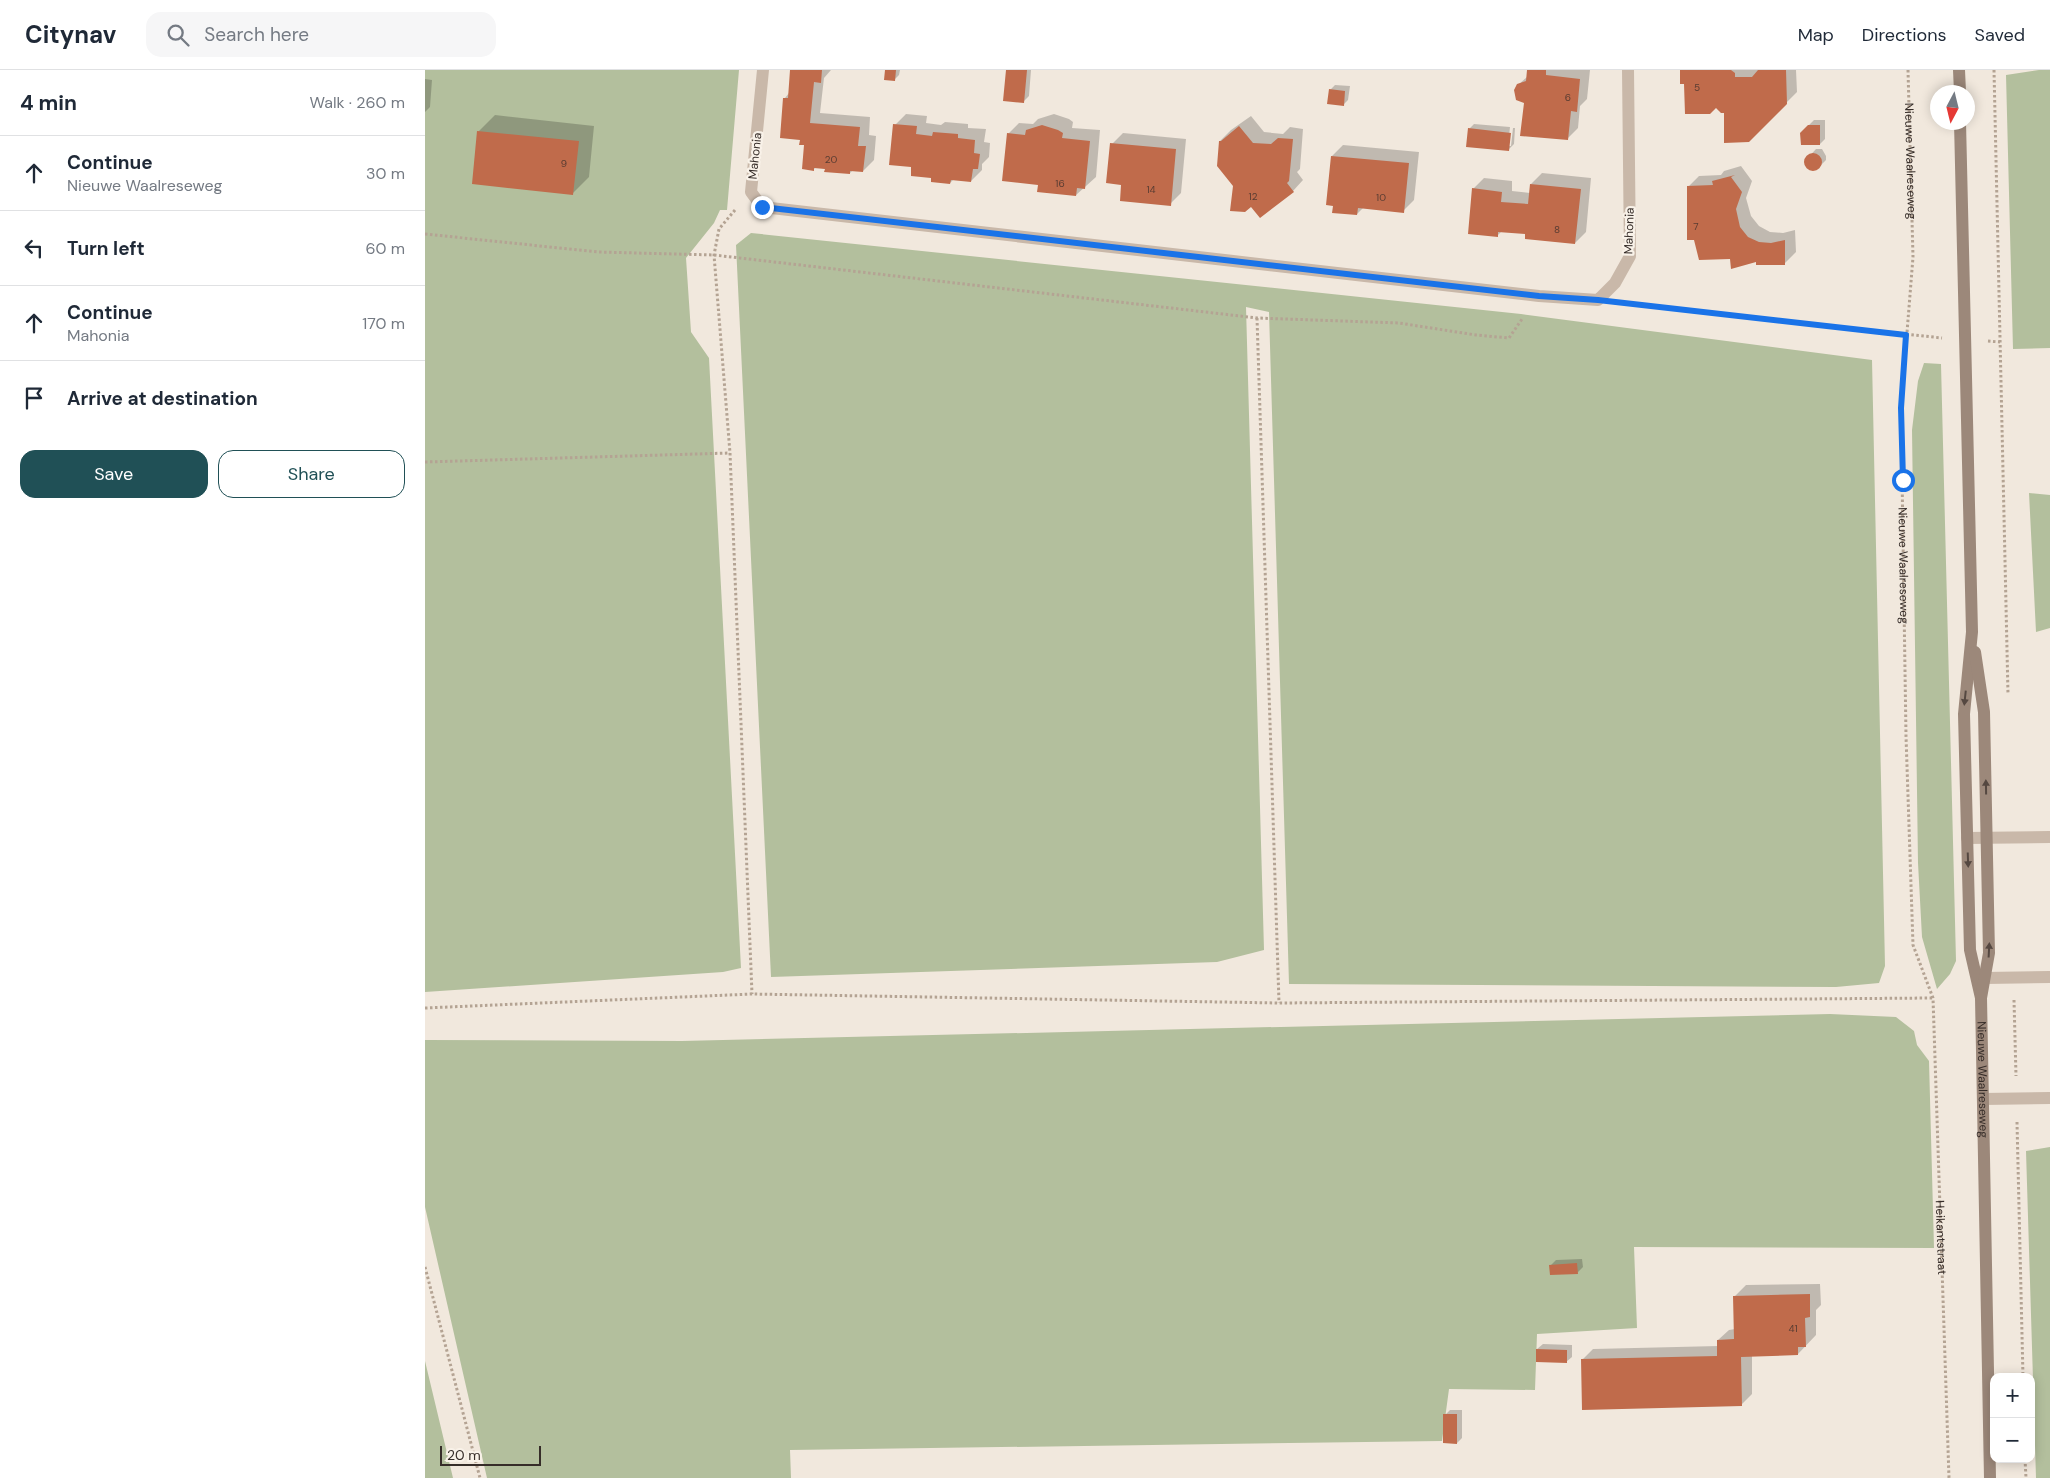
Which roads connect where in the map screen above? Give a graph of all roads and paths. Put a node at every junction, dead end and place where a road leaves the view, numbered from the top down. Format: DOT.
graph roads {
  1 [pos="763,70"];
  2 [pos="1628,70"];
  3 [pos="1908,70"];
  4 [pos="1959,70"];
  5 [pos="1994,70"];
  6 [pos="1960,85"];
  7 [pos="1961,130"];
  8 [pos="751,192"];
  9 [pos="425,234"];
  10 [pos="714,255"];
  11 [pos="1598,300"];
  12 [pos="1257,318"];
  13 [pos="1906,335"];
  14 [pos="1509,338"];
  15 [pos="2000,342"];
  16 [pos="730,453"];
  17 [pos="425,462"];
  18 [pos="1972,632"];
  19 [pos="2050,837"];
  20 [pos="1967,838"];
  21 [pos="1987,838"];
  22 [pos="2050,977"];
  23 [pos="1985,978"];
  24 [pos="752,994"];
  25 [pos="1933,998"];
  26 [pos="1981,998"];
  27 [pos="1279,1003"];
  28 [pos="425,1008"];
  29 [pos="2050,1098"];
  30 [pos="1983,1099"];
  31 [pos="2017,1156"];
  32 [pos="425,1267"];
  33 [pos="2023,1373"];
  34 [pos="2025,1463"];
  35 [pos="481,1478"];
  36 [pos="1949,1478"];
  37 [pos="1990,1478"];
  38 [pos="2026,1478"];
  1 -- 8 [label="street, Mahonia"];
  2 -- 11 [label="street, Mahonia"];
  3 -- 13 [label="path, Nieuwe Waalreseweg"];
  4 -- 6 [label="street"];
  5 -- 15 [label="path"];
  7 -- 18 [label="street, Nieuwe Waalreseweg"];
  8 -- 10 [label="path"];
  8 -- 11 [label="street, Mahonia"];
  9 -- 10 [label="path"];
  10 -- 12 [label="path"];
  10 -- 16 [label="path"];
  11 -- 13 [label="path"];
  12 -- 14 [label="path"];
  12 -- 27 [label="path"];
  13 -- 25 [label="path, Nieuwe Waalreseweg"];
  16 -- 17 [label="path"];
  16 -- 24 [label="path"];
  18 -- 20 [label="street, Nieuwe Waalreseweg, one-way"];
  21 -- 18 [label="street, Nieuwe Waalreseweg, one-way"];
  19 -- 21 [label="street"];
  20 -- 21 [label="street"];
  20 -- 26 [label="street, Nieuwe Waalreseweg, one-way"];
  23 -- 21 [label="street, Nieuwe Waalreseweg, one-way"];
  22 -- 23 [label="street"];
  23 -- 26 [label="street, Nieuwe Waalreseweg"];
  24 -- 27 [label="path"];
  24 -- 28 [label="path"];
  25 -- 27 [label="path"];
  25 -- 36 [label="path, Heikantstraat"];
  26 -- 30 [label="street, Nieuwe Waalreseweg"];
  29 -- 30 [label="street"];
  30 -- 37 [label="street, Nieuwe Waalreseweg"];
  31 -- 33 [label="path"];
  32 -- 35 [label="path"];
  34 -- 38 [label="path"];
}
